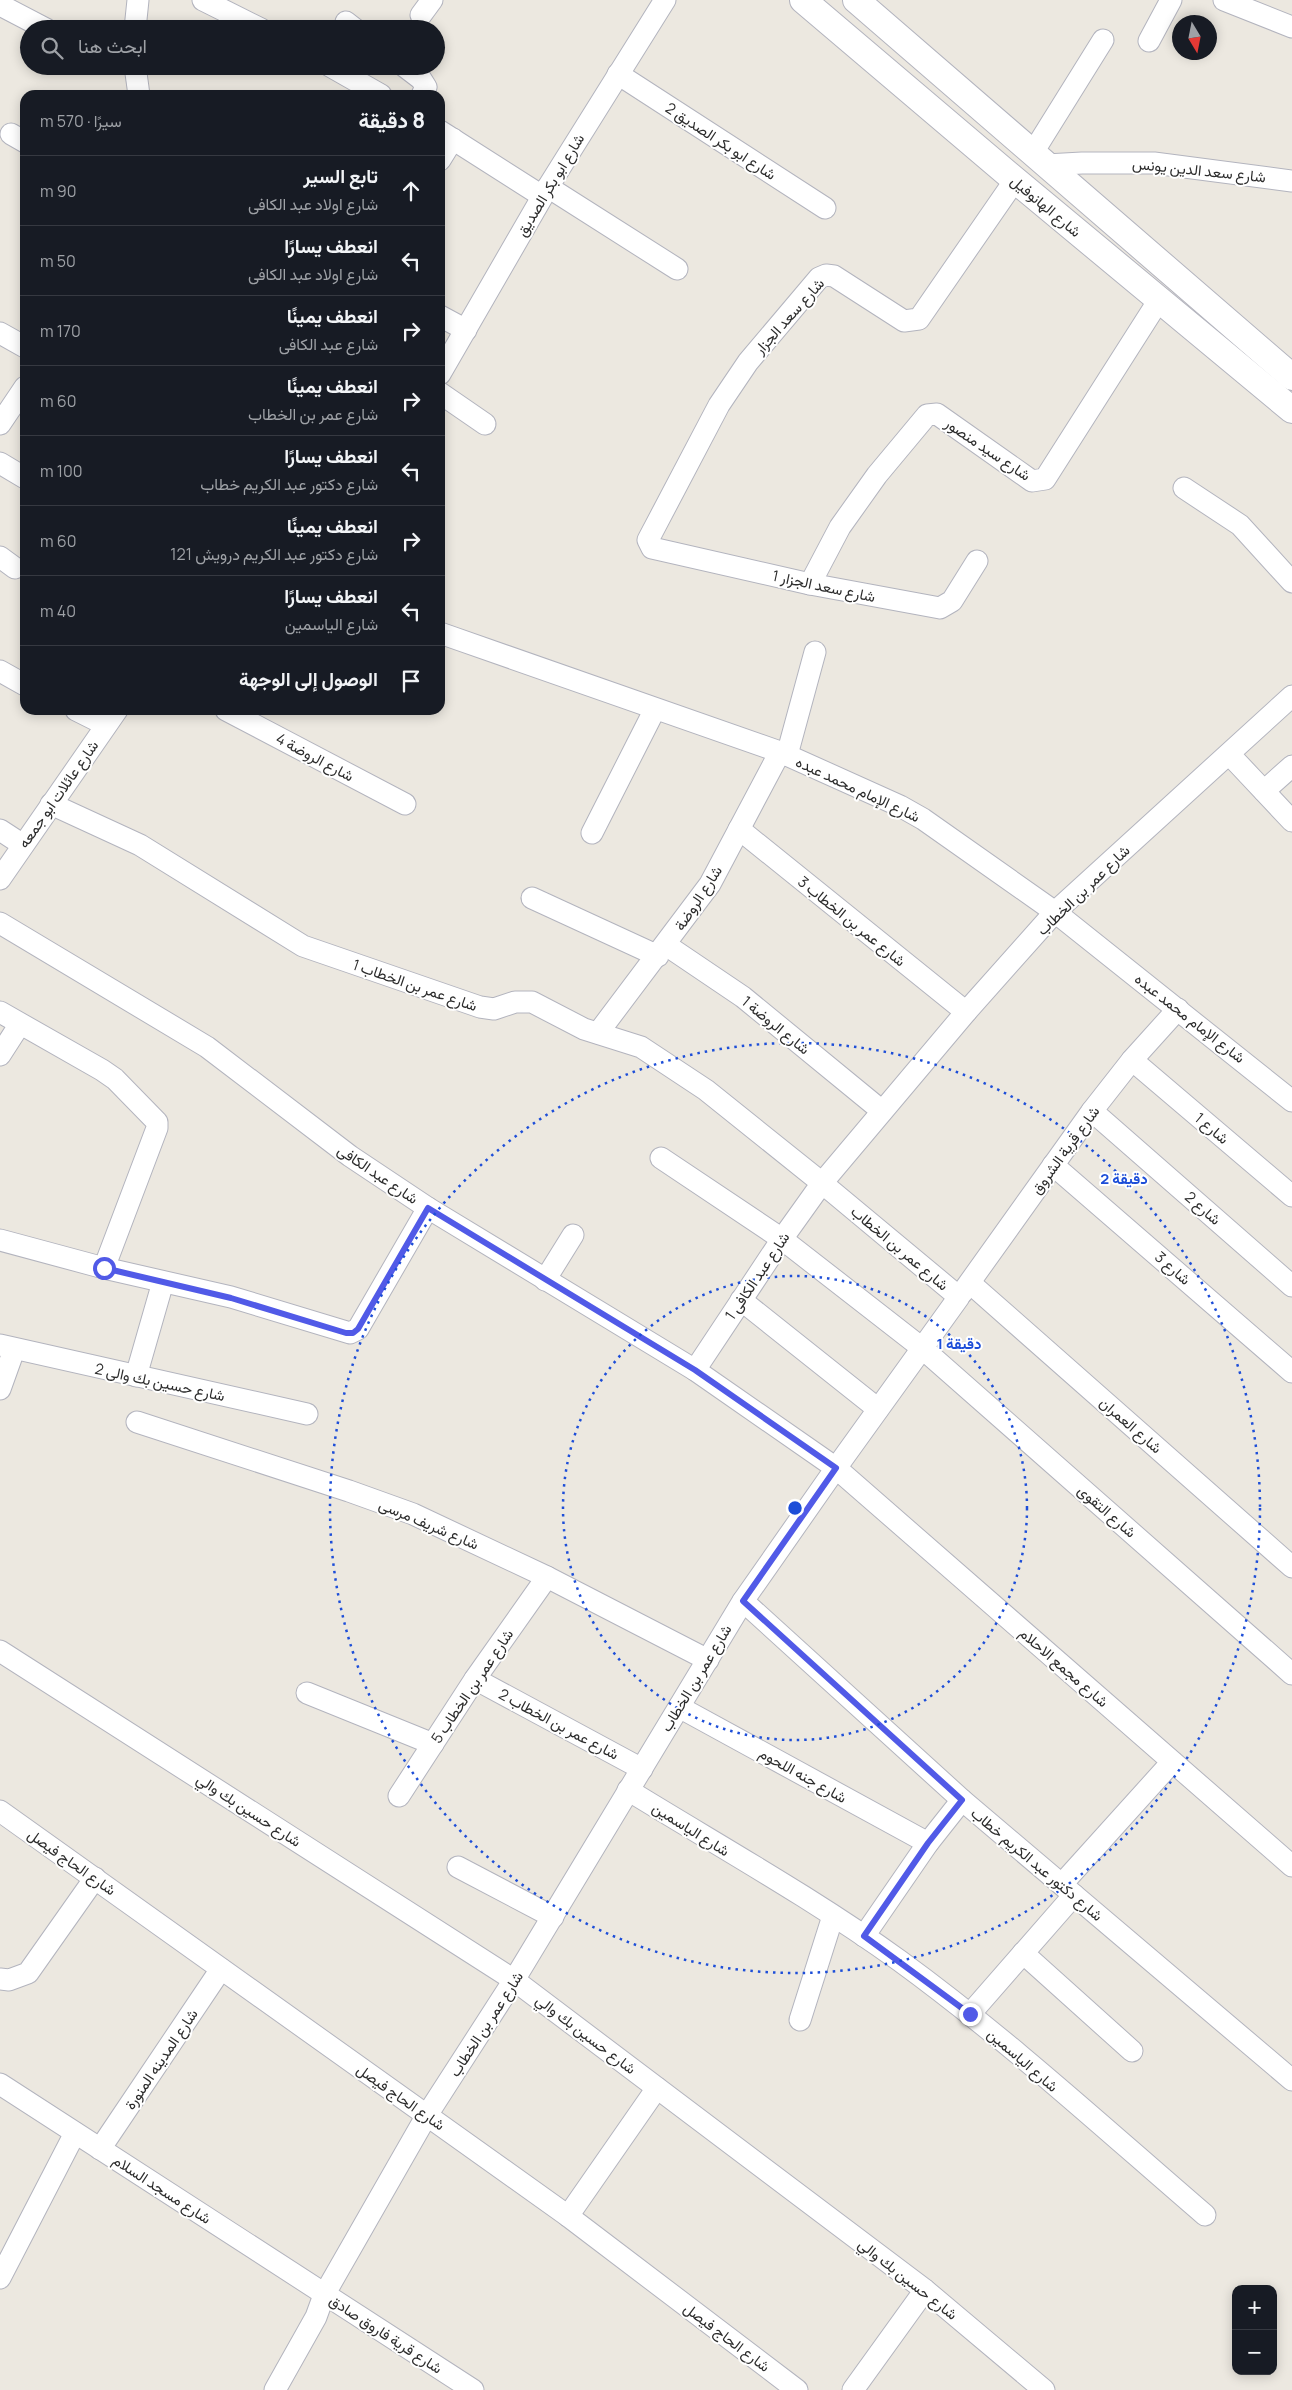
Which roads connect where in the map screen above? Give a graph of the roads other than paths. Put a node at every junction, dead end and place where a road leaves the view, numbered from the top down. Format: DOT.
graph roads {
  1 [pos="138,0"];
  2 [pos="203,0"];
  3 [pos="665,0"];
  4 [pos="803,0"];
  5 [pos="856,0"];
  6 [pos="1171,0"];
  7 [pos="1224,0"];
  8 [pos="0,4"];
  9 [pos="29,20"];
  10 [pos="135,20"];
  11 [pos="243,20"];
  12 [pos="1292,27"];
  13 [pos="1103,40"];
  14 [pos="1149,41"];
  15 [pos="618,74"];
  16 [pos="346,75"];
  17 [pos="415,75"];
  18 [pos="372,90"];
  19 [pos="424,90"];
  20 [pos="446,135"];
  21 [pos="1039,160"];
  22 [pos="1015,180"];
  23 [pos="1292,181"];
  24 [pos="545,191"];
  25 [pos="825,208"];
  26 [pos="677,269"];
  27 [pos="1159,300"];
  28 [pos="445,319"];
  29 [pos="466,330"];
  30 [pos="0,333"];
  31 [pos="20,344"];
  32 [pos="445,366"];
  33 [pos="1292,377"];
  34 [pos="20,394"];
  35 [pos="445,397"];
  36 [pos="1292,410"];
  37 [pos="0,424"];
  38 [pos="486,424"];
  39 [pos="0,463"];
  40 [pos="20,475"];
  41 [pos="1184,488"];
  42 [pos="650,546"];
  43 [pos="977,561"];
  44 [pos="1292,582"];
  45 [pos="810,584"];
  46 [pos="445,636"];
  47 [pos="816,652"];
  48 [pos="0,671"];
  49 [pos="20,681"];
  50 [pos="1292,696"];
  51 [pos="655,709"];
  52 [pos="98,715"];
  53 [pos="236,715"];
  54 [pos="112,718"];
  55 [pos="783,754"];
  56 [pos="1230,755"];
  57 [pos="1292,766"];
  58 [pos="1264,791"];
  59 [pos="51,804"];
  60 [pos="405,804"];
  61 [pos="1292,821"];
  62 [pos="739,829"];
  63 [pos="0,830"];
  64 [pos="592,833"];
  65 [pos="23,845"];
  66 [pos="0,879"];
  67 [pos="532,898"];
  68 [pos="1055,912"];
  69 [pos="0,923"];
  70 [pos="662,950"];
  71 [pos="1178,1009"];
  72 [pos="0,1012"];
  73 [pos="966,1012"];
  74 [pos="20,1024"];
  75 [pos="598,1033"];
  76 [pos="0,1055"];
  77 [pos="1132,1060"];
  78 [pos="1292,1101"];
  79 [pos="882,1111"];
  80 [pos="1092,1111"];
  81 [pos="661,1158"];
  82 [pos="1053,1165"];
  83 [pos="822,1183"];
  84 [pos="1292,1196"];
  85 [pos="428,1208"];
  86 [pos="573,1235"];
  87 [pos="782,1239"];
  88 [pos="0,1240"];
  89 [pos="104,1268"];
  90 [pos="545,1280"];
  91 [pos="163,1282"];
  92 [pos="1292,1286"];
  93 [pos="964,1290"];
  94 [pos="741,1300"];
  95 [pos="7,1347"];
  96 [pos="922,1348"];
  97 [pos="695,1370"];
  98 [pos="1292,1372"];
  99 [pos="136,1376"];
  100 [pos="0,1389"];
  101 [pos="878,1409"];
  102 [pos="307,1414"];
  103 [pos="137,1422"];
  104 [pos="836,1468"];
  105 [pos="1292,1567"];
  106 [pos="547,1577"];
  107 [pos="743,1601"];
  108 [pos="0,1651"];
  109 [pos="708,1660"];
  110 [pos="1292,1674"];
  111 [pos="475,1679"];
  112 [pos="307,1693"];
  113 [pos="679,1707"];
  114 [pos="433,1744"];
  115 [pos="1172,1762"];
  116 [pos="642,1769"];
  117 [pos="628,1790"];
  118 [pos="399,1796"];
  119 [pos="962,1800"];
  120 [pos="0,1811"];
  121 [pos="928,1843"];
  122 [pos="1292,1866"];
  123 [pos="458,1867"];
  124 [pos="95,1878"];
  125 [pos="1068,1890"];
  126 [pos="833,1916"];
  127 [pos="553,1917"];
  128 [pos="864,1936"];
  129 [pos="1023,1953"];
  130 [pos="221,1969"];
  131 [pos="0,1979"];
  132 [pos="514,1980"];
  133 [pos="970,2014"];
  134 [pos="800,2020"];
  135 [pos="1132,2051"];
  136 [pos="1292,2080"];
  137 [pos="0,2084"];
  138 [pos="657,2088"];
  139 [pos="427,2116"];
  140 [pos="75,2133"];
  141 [pos="100,2149"];
  142 [pos="1205,2215"];
  143 [pos="568,2216"];
  144 [pos="0,2278"];
  145 [pos="925,2290"];
  146 [pos="324,2295"];
  147 [pos="275,2390"];
  148 [pos="473,2390"];
  149 [pos="797,2390"];
  150 [pos="853,2390"];
  151 [pos="1044,2390"];
  1 -- 10 [label="street"];
  2 -- 11 [label="street"];
  3 -- 15 [label="street, شارع ابو بكر الصديق"];
  4 -- 22 [label="street, شارع الهانوفيل"];
  5 -- 21 [label="street, شارع الهانوفيل"];
  6 -- 14 [label="street"];
  7 -- 12 [label="street"];
  8 -- 9 [label="street"];
  13 -- 21 [label="street"];
  15 -- 24 [label="street, شارع ابو بكر الصديق"];
  15 -- 25 [label="street, شارع ابو بكر الصديق 2"];
  16 -- 18 [label="street"];
  17 -- 19 [label="street"];
  20 -- 24 [label="street"];
  21 -- 23 [label="street, شارع سعد الدين يونس"];
  21 -- 33 [label="street, شارع الهانوفيل"];
  22 -- 27 [label="street, شارع الهانوفيل"];
  22 -- 42 [label="street, شارع سعد الجزار"];
  24 -- 26 [label="street"];
  24 -- 29 [label="street, شارع ابو بكر الصديق"];
  27 -- 36 [label="street, شارع الهانوفيل"];
  27 -- 45 [label="street, شارع سيد منصور"];
  28 -- 29 [label="street"];
  29 -- 32 [label="street, شارع ابو بكر الصديق"];
  30 -- 31 [label="street"];
  34 -- 37 [label="street"];
  35 -- 38 [label="street"];
  39 -- 40 [label="street"];
  41 -- 44 [label="street"];
  42 -- 45 [label="street, شارع سعد الجزار 1"];
  43 -- 45 [label="street, شارع سعد الجزار 1"];
  46 -- 51 [label="street, شارع الإمام محمد عبده"];
  47 -- 55 [label="street, شارع الروضة"];
  48 -- 49 [label="street"];
  50 -- 56 [label="street, شارع عمر بن الخطاب"];
  51 -- 55 [label="street, شارع الإمام محمد عبده"];
  51 -- 64 [label="street"];
  52 -- 54 [label="street"];
  53 -- 60 [label="street, شارع الروضة 4"];
  54 -- 59 [label="street, شارع عائلات ابو جمعه"];
  55 -- 62 [label="street, شارع الروضة"];
  55 -- 68 [label="street, شارع الإمام محمد عبده"];
  56 -- 58 [label="street"];
  56 -- 68 [label="street, شارع عمر بن الخطاب"];
  57 -- 58 [label="street"];
  58 -- 61 [label="street"];
  59 -- 65 [label="street, شارع عائلات ابو جمعه"];
  59 -- 75 [label="street, شارع عمر بن الخطاب 1"];
  62 -- 70 [label="street, شارع الروضة"];
  62 -- 73 [label="street, شارع عمر بن الخطاب 3"];
  63 -- 65 [label="street"];
  65 -- 66 [label="street, شارع عائلات ابو جمعه"];
  67 -- 70 [label="street, شارع الروضة 1"];
  68 -- 71 [label="street, شارع الإمام محمد عبده"];
  68 -- 73 [label="street, شارع عمر بن الخطاب"];
  69 -- 85 [label="street, شارع عبد الكافى"];
  70 -- 75 [label="street, شارع الروضة"];
  70 -- 79 [label="street, شارع الروضة 1"];
  71 -- 77 [label="street, شارع قرية الشروق"];
  71 -- 78 [label="street, شارع الإمام محمد عبده"];
  72 -- 74 [label="street"];
  73 -- 79 [label="street, شارع عمر بن الخطاب"];
  74 -- 76 [label="street"];
  74 -- 89 [label="street"];
  75 -- 83 [label="street, شارع عمر بن الخطاب 1"];
  77 -- 80 [label="street, شارع قرية الشروق"];
  77 -- 84 [label="street, شارع 1"];
  79 -- 83 [label="street, شارع عمر بن الخطاب"];
  80 -- 82 [label="street, شارع قرية الشروق"];
  80 -- 92 [label="street, شارع 2"];
  81 -- 87 [label="street, شارع التقوى"];
  82 -- 93 [label="street, شارع قرية الشروق"];
  82 -- 98 [label="street, شارع 3"];
  83 -- 87 [label="street, شارع عبد الكافى 1"];
  83 -- 93 [label="street, شارع عمر بن الخطاب"];
  85 -- 90 [label="street, شارع عبد الكافى"];
  85 -- 91 [label="street"];
  86 -- 90 [label="street"];
  87 -- 94 [label="street, شارع عبد الكافى 1"];
  87 -- 96 [label="street, شارع التقوى"];
  88 -- 89 [label="street"];
  89 -- 91 [label="street"];
  90 -- 97 [label="street, شارع عبد الكافى"];
  91 -- 99 [label="street"];
  93 -- 96 [label="street, شارع عمر بن الخطاب"];
  93 -- 105 [label="street, شارع العمران"];
  94 -- 97 [label="street, شارع عبد الكافى 1"];
  94 -- 101 [label="street"];
  95 -- 99 [label="street, شارع حسين بك والى 2"];
  95 -- 100 [label="street, شارع حسين بك والى 2"];
  96 -- 101 [label="street, شارع عمر بن الخطاب"];
  96 -- 110 [label="street, شارع التقوى"];
  97 -- 104 [label="street, شارع عبد الكافى"];
  99 -- 102 [label="street, شارع حسين بك والى 2"];
  101 -- 104 [label="street, شارع عمر بن الخطاب"];
  103 -- 106 [label="street, شارع شريف مرسى"];
  104 -- 107 [label="street, شارع عمر بن الخطاب"];
  104 -- 115 [label="street, شارع مجمع الاحلام"];
  106 -- 109 [label="street, شارع شريف مرسى"];
  106 -- 111 [label="street, شارع عمر بن الخطاب 5"];
  107 -- 109 [label="street, شارع عمر بن الخطاب"];
  107 -- 119 [label="street, شارع دكتور عبد الكريم خطاب"];
  108 -- 132 [label="street, شارع حسين بك والي"];
  109 -- 113 [label="street, شارع عمر بن الخطاب"];
  111 -- 114 [label="street, شارع عمر بن الخطاب 5"];
  111 -- 116 [label="street, شارع عمر بن الخطاب 2"];
  112 -- 114 [label="street"];
  113 -- 116 [label="street, شارع عمر بن الخطاب"];
  113 -- 121 [label="street, شارع جنه اللحوم"];
  114 -- 118 [label="street, شارع عمر بن الخطاب 5"];
  115 -- 122 [label="street, شارع مجمع الاحلام"];
  115 -- 125 [label="street"];
  116 -- 117 [label="street, شارع عمر بن الخطاب"];
  117 -- 126 [label="street, شارع الياسمين"];
  117 -- 127 [label="street, شارع عمر بن الخطاب"];
  119 -- 121 [label="street"];
  119 -- 125 [label="street, شارع دكتور عبد الكريم خطاب"];
  120 -- 124 [label="street, شارع الحاج فيصل"];
  121 -- 128 [label="street"];
  123 -- 127 [label="street"];
  124 -- 130 [label="street, شارع الحاج فيصل"];
  124 -- 131 [label="street"];
  125 -- 129 [label="street"];
  125 -- 136 [label="street, شارع دكتور عبد الكريم خطاب"];
  126 -- 128 [label="street, شارع الياسمين"];
  126 -- 134 [label="street"];
  127 -- 132 [label="street, شارع عمر بن الخطاب"];
  128 -- 133 [label="street, شارع الياسمين"];
  129 -- 133 [label="street"];
  129 -- 135 [label="street"];
  130 -- 139 [label="street, شارع الحاج فيصل"];
  130 -- 141 [label="street, شارع المدينه المنورة"];
  132 -- 138 [label="street, شارع حسين بك والي"];
  132 -- 139 [label="street, شارع عمر بن الخطاب"];
  133 -- 142 [label="street, شارع الياسمين"];
  137 -- 140 [label="street, شارع مسجد السلام"];
  138 -- 143 [label="street"];
  138 -- 145 [label="street, شارع حسين بك والي"];
  139 -- 143 [label="street, شارع الحاج فيصل"];
  139 -- 146 [label="street, شارع عمر بن الخطاب"];
  140 -- 141 [label="street, شارع مسجد السلام"];
  140 -- 144 [label="street"];
  141 -- 146 [label="street, شارع مسجد السلام"];
  143 -- 149 [label="street, شارع الحاج فيصل"];
  145 -- 150 [label="street"];
  145 -- 151 [label="street, شارع حسين بك والي"];
  146 -- 147 [label="street, شارع عمر بن الخطاب"];
  146 -- 148 [label="street, شارع قرية فاروق صادق"];
}
